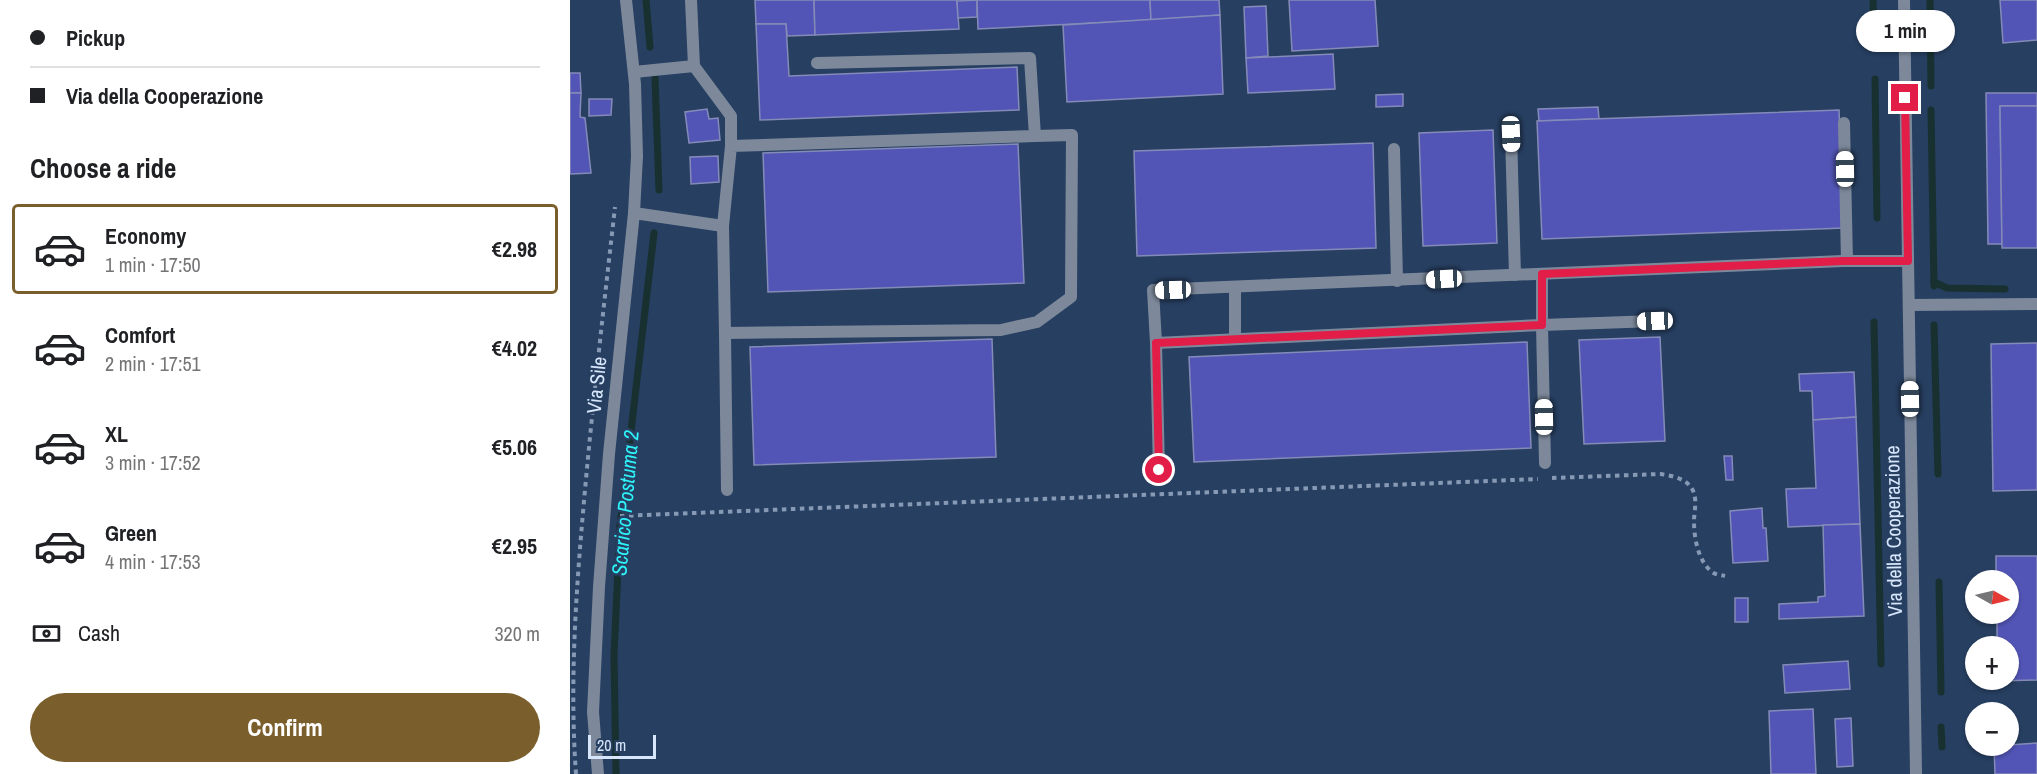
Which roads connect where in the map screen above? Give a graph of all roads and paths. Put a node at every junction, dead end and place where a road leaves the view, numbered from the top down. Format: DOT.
graph roads {
  1 [pos="626,0"];
  2 [pos="691,0"];
  3 [pos="1904,0"];
  4 [pos="817,63"];
  5 [pos="694,66"];
  6 [pos="634,72"];
  7 [pos="1844,123"];
  8 [pos="1511,134"];
  9 [pos="1035,136"];
  10 [pos="731,146"];
  11 [pos="1394,149"];
  12 [pos="616,199"];
  13 [pos="634,213"];
  14 [pos="723,226"];
  15 [pos="1847,261"];
  16 [pos="1908,261"];
  17 [pos="1542,274"];
  18 [pos="1515,275"];
  19 [pos="1397,281"];
  20 [pos="1234,287"];
  21 [pos="2037,304"];
  22 [pos="1909,305"];
  23 [pos="1655,321"];
  24 [pos="1542,325"];
  25 [pos="725,333"];
  26 [pos="1235,339"];
  27 [pos="1156,343"];
  28 [pos="1545,463"];
  29 [pos="1159,470"];
  30 [pos="727,490"];
  31 [pos="630,515"];
  32 [pos="1725,576"];
  33 [pos="576,774"];
  34 [pos="598,774"];
  35 [pos="1916,774"];
  1 -- 6 [label="street, Via Sile"];
  2 -- 5 [label="street"];
  3 -- 16 [label="street, Via della Cooperazione"];
  4 -- 9 [label="street"];
  5 -- 6 [label="street"];
  5 -- 10 [label="street"];
  6 -- 13 [label="street, Via Sile"];
  7 -- 15 [label="street"];
  8 -- 18 [label="street"];
  9 -- 10 [label="street"];
  9 -- 25 [label="street"];
  10 -- 14 [label="street"];
  11 -- 19 [label="street"];
  12 -- 33 [label="path"];
  13 -- 14 [label="street"];
  13 -- 34 [label="street, Via Sile"];
  14 -- 25 [label="street"];
  15 -- 16 [label="street"];
  15 -- 17 [label="street"];
  16 -- 22 [label="street, Via della Cooperazione"];
  17 -- 18 [label="street"];
  17 -- 24 [label="street"];
  18 -- 19 [label="street"];
  19 -- 20 [label="street"];
  20 -- 26 [label="street"];
  20 -- 27 [label="street"];
  21 -- 22 [label="street"];
  22 -- 35 [label="street, Via della Cooperazione"];
  23 -- 24 [label="street"];
  24 -- 26 [label="street"];
  24 -- 28 [label="street"];
  25 -- 30 [label="street"];
  26 -- 27 [label="street"];
  27 -- 29 [label="street"];
  31 -- 32 [label="path"];
}
